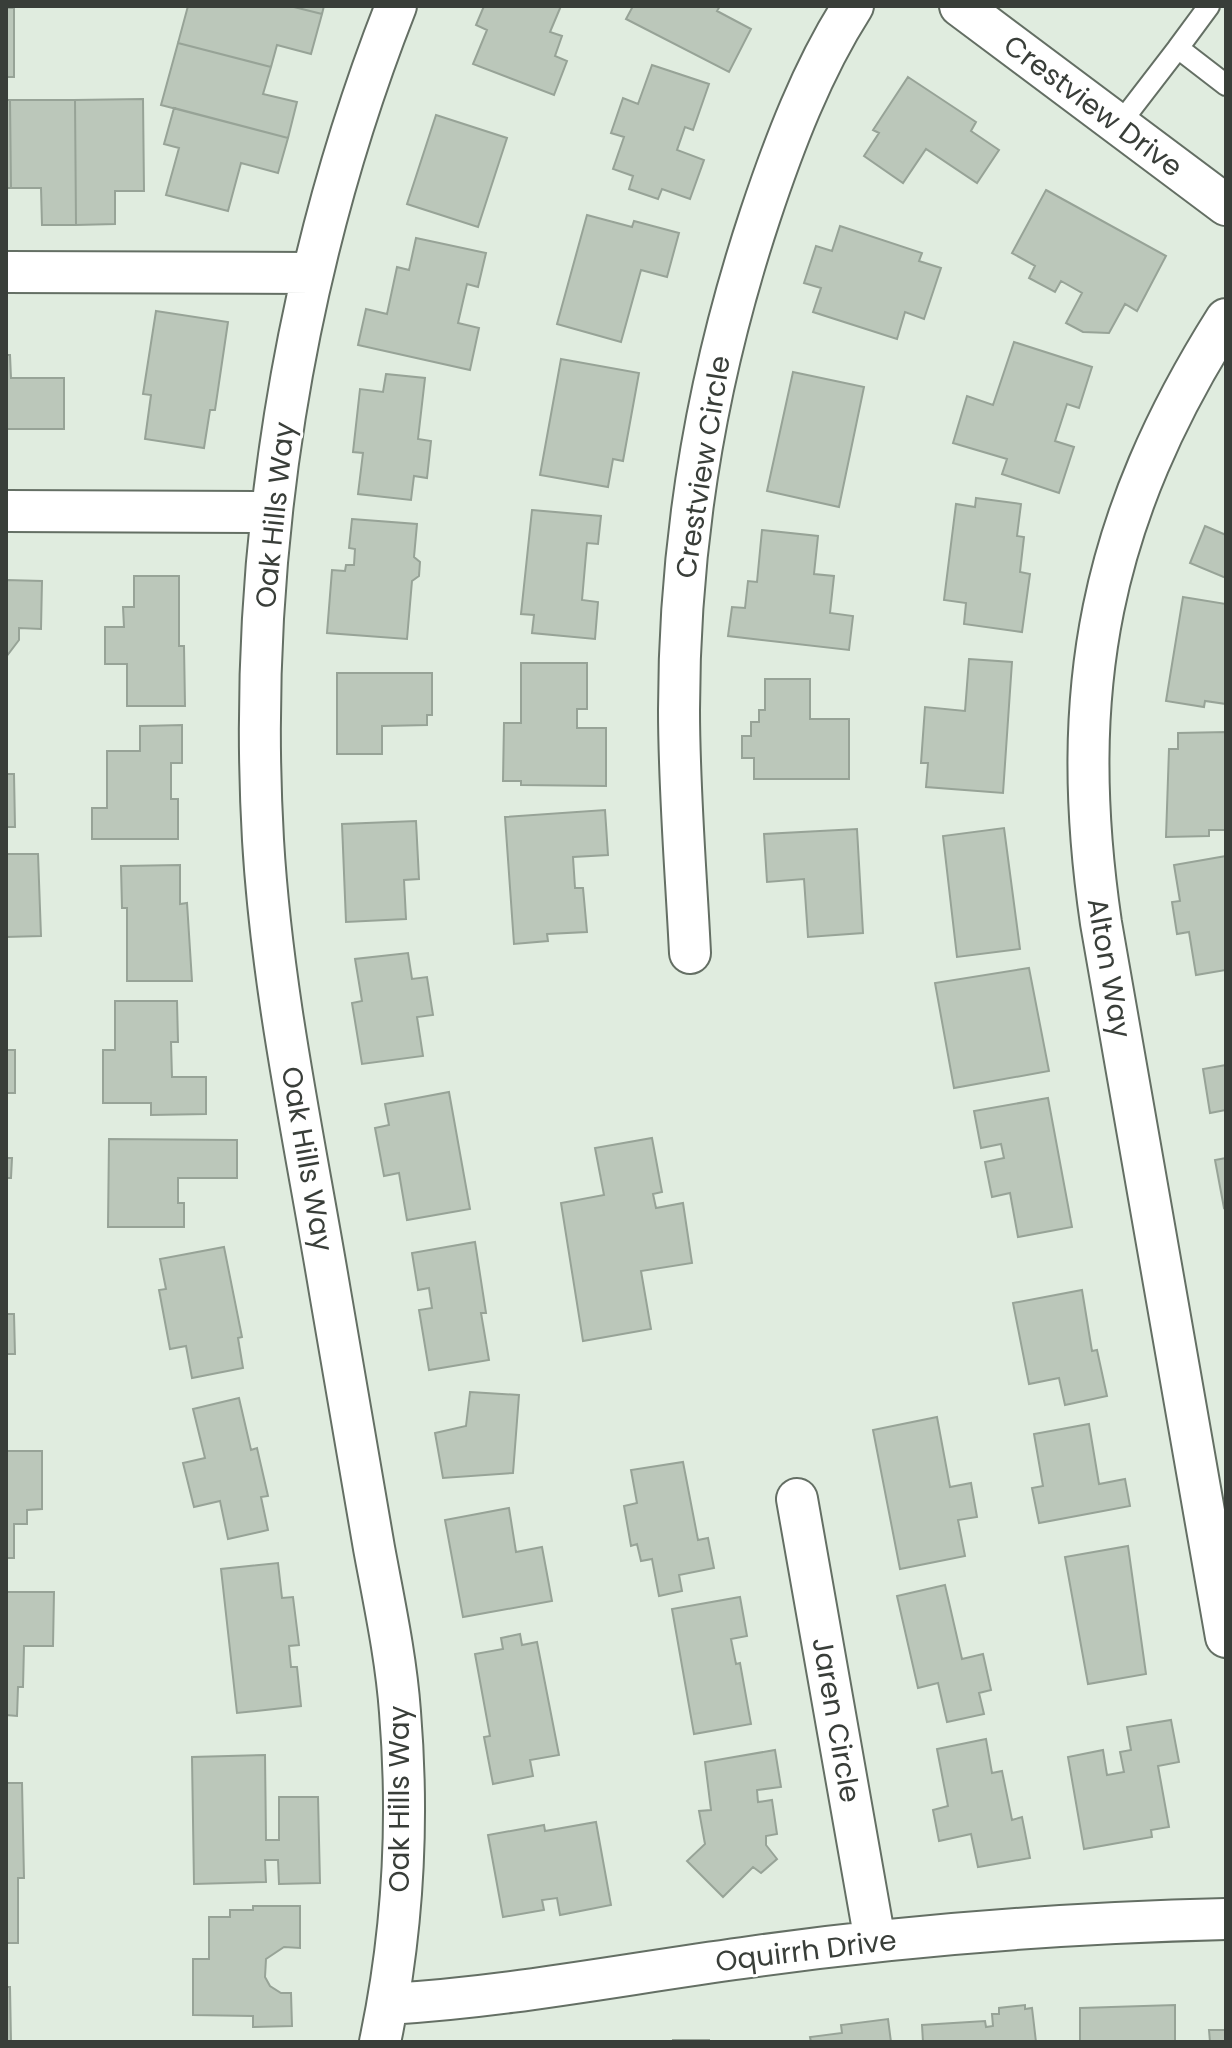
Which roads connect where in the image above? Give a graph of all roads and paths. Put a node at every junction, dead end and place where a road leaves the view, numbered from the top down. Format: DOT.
graph roads {
  1 [pos="396,6"];
  2 [pos="853,6"];
  3 [pos="960,6"];
  4 [pos="1209,6"];
  5 [pos="1178,48"];
  6 [pos="1226,85"];
  7 [pos="1118,126"];
  8 [pos="1226,205"];
  9 [pos="6,272"];
  10 [pos="313,273"];
  11 [pos="1226,319"];
  12 [pos="6,511"];
  13 [pos="272,512"];
  14 [pos="690,953"];
  15 [pos="797,1499"];
  16 [pos="1226,1637"];
  17 [pos="1226,1919"];
  18 [pos="875,1941"];
  19 [pos="384,2023"];
  1 -- 10 [label="street, Oak Hills Way"];
  2 -- 14 [label="street, Crestview Circle"];
  3 -- 7 [label="street, Crestview Drive"];
  4 -- 5 [label="lane"];
  5 -- 6 [label="lane"];
  5 -- 7 [label="lane"];
  7 -- 8 [label="street, Crestview Drive"];
  9 -- 10 [label="street"];
  10 -- 13 [label="street, Oak Hills Way"];
  11 -- 16 [label="street, Alton Way"];
  12 -- 13 [label="street"];
  13 -- 19 [label="street, Oak Hills Way"];
  15 -- 18 [label="street, Jaren Circle"];
  17 -- 18 [label="street, Oquirrh Drive"];
  18 -- 19 [label="street, Oquirrh Drive"];
}
